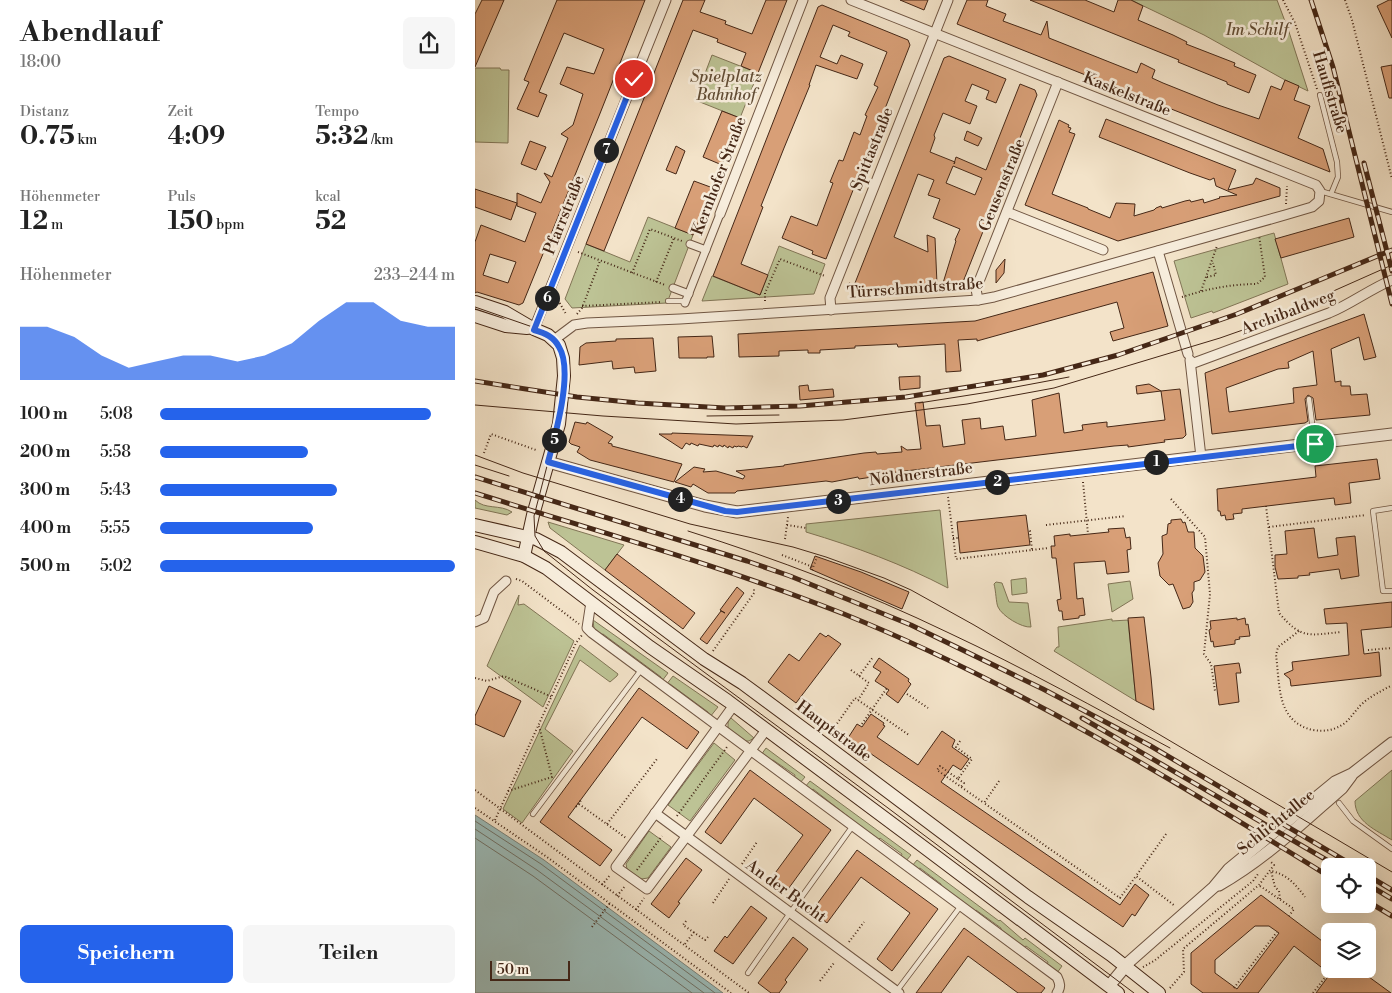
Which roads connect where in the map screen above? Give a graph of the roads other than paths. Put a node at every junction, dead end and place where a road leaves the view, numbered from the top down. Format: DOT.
graph roads {
  1 [pos="666,0"];
  2 [pos="803,0"];
  3 [pos="851,0"];
  4 [pos="947,0"];
  5 [pos="934,33"];
  6 [pos="1058,82"];
  7 [pos="1320,95"];
  8 [pos="1320,191"];
  9 [pos="1331,194"];
  10 [pos="1007,212"];
  11 [pos="1392,212"];
  12 [pos="720,214"];
  13 [pos="690,244"];
  14 [pos="706,250"];
  15 [pos="1103,250"];
  16 [pos="1158,251"];
  17 [pos="1392,280"];
  18 [pos="673,288"];
  19 [pos="687,299"];
  20 [pos="977,300"];
  21 [pos="668,301"];
  22 [pos="475,302"];
  23 [pos="831,310"];
  24 [pos="475,316"];
  25 [pos="534,330"];
  26 [pos="554,340"];
  27 [pos="1189,358"];
  28 [pos="1309,399"];
  29 [pos="1312,423"];
  30 [pos="1392,434"];
  31 [pos="1201,457"];
  32 [pos="548,462"];
  33 [pos="1392,508"];
  34 [pos="475,525"];
  35 [pos="528,537"];
  36 [pos="475,542"];
  37 [pos="524,556"];
  38 [pos="505,580"];
  39 [pos="1392,591"];
  40 [pos="591,602"];
  41 [pos="475,622"];
  42 [pos="641,670"];
  43 [pos="734,706"];
  44 [pos="718,727"];
  45 [pos="766,730"];
  46 [pos="1392,743"];
  47 [pos="749,751"];
  48 [pos="1339,802"];
  49 [pos="655,813"];
  50 [pos="533,814"];
  51 [pos="852,827"];
  52 [pos="687,836"];
  53 [pos="1392,849"];
  54 [pos="960,906"];
  55 [pos="790,913"];
  56 [pos="1124,966"];
  57 [pos="748,973"];
  58 [pos="1110,991"];
  59 [pos="897,992"];
  60 [pos="1164,992"];
  61 [pos="1057,993"];
  1 -- 25 [label="street, Pfarrstraße"];
  2 -- 12 [label="street, Kernhofer Straße"];
  3 -- 5 [label="street, Kaskelstraße"];
  4 -- 5 [label="street, Spittastraße"];
  5 -- 6 [label="street, Kaskelstraße"];
  5 -- 23 [label="street, Spittastraße"];
  6 -- 8 [label="street, Kaskelstraße"];
  6 -- 10 [label="street, Geusenstraße"];
  7 -- 9 [label="lane, Hauffstraße"];
  8 -- 9 [label="lane, Kaskelstraße"];
  8 -- 16 [label="street, Türrschmidtstraße"];
  9 -- 11 [label="lane, Kaskelstraße"];
  10 -- 15 [label="street"];
  10 -- 20 [label="street, Geusenstraße"];
  12 -- 14 [label="street, Kernhofer Straße"];
  13 -- 14 [label="street, Kernhofer Straße"];
  14 -- 19 [label="street, Kernhofer Straße"];
  16 -- 20 [label="street, Türrschmidtstraße"];
  16 -- 27 [label="street"];
  17 -- 27 [label="street, Archibaldweg"];
  18 -- 19 [label="street"];
  19 -- 21 [label="lane"];
  20 -- 23 [label="street, Türrschmidtstraße"];
  22 -- 25 [label="main road"];
  23 -- 26 [label="street, Türrschmidtstraße"];
  24 -- 25 [label="main road"];
  25 -- 26 [label="main road"];
  26 -- 32 [label="main road"];
  27 -- 31 [label="street"];
  28 -- 29 [label="lane"];
  30 -- 31 [label="street, Nöldnerstraße"];
  31 -- 32 [label="street, Nöldnerstraße"];
  32 -- 35 [label="main road"];
  33 -- 39 [label="lane"];
  34 -- 35 [label="main road, Hauptstraße"];
  35 -- 37 [label="main road"];
  35 -- 56 [label="main road, Hauptstraße"];
  36 -- 37 [label="main road"];
  37 -- 40 [label="main road"];
  38 -- 41 [label="street"];
  40 -- 42 [label="street"];
  40 -- 43 [label="main road"];
  42 -- 44 [label="street"];
  42 -- 50 [label="lane"];
  43 -- 44 [label="street"];
  43 -- 45 [label="main road"];
  44 -- 47 [label="street"];
  44 -- 49 [label="street"];
  45 -- 47 [label="street"];
  45 -- 58 [label="main road"];
  46 -- 56 [label="street, Schlichtallee"];
  47 -- 51 [label="street"];
  47 -- 52 [label="street"];
  48 -- 53 [label="lane"];
  49 -- 52 [label="street, An der Bucht"];
  49 -- 52 [label="street"];
  51 -- 54 [label="street"];
  51 -- 55 [label="lane"];
  52 -- 55 [label="street, An der Bucht"];
  54 -- 59 [label="lane"];
  54 -- 61 [label="street"];
  55 -- 57 [label="lane"];
  55 -- 59 [label="street, An der Bucht"];
  56 -- 58 [label="street, Schlichtallee"];
  56 -- 60 [label="main road, Hauptstraße"];
}
